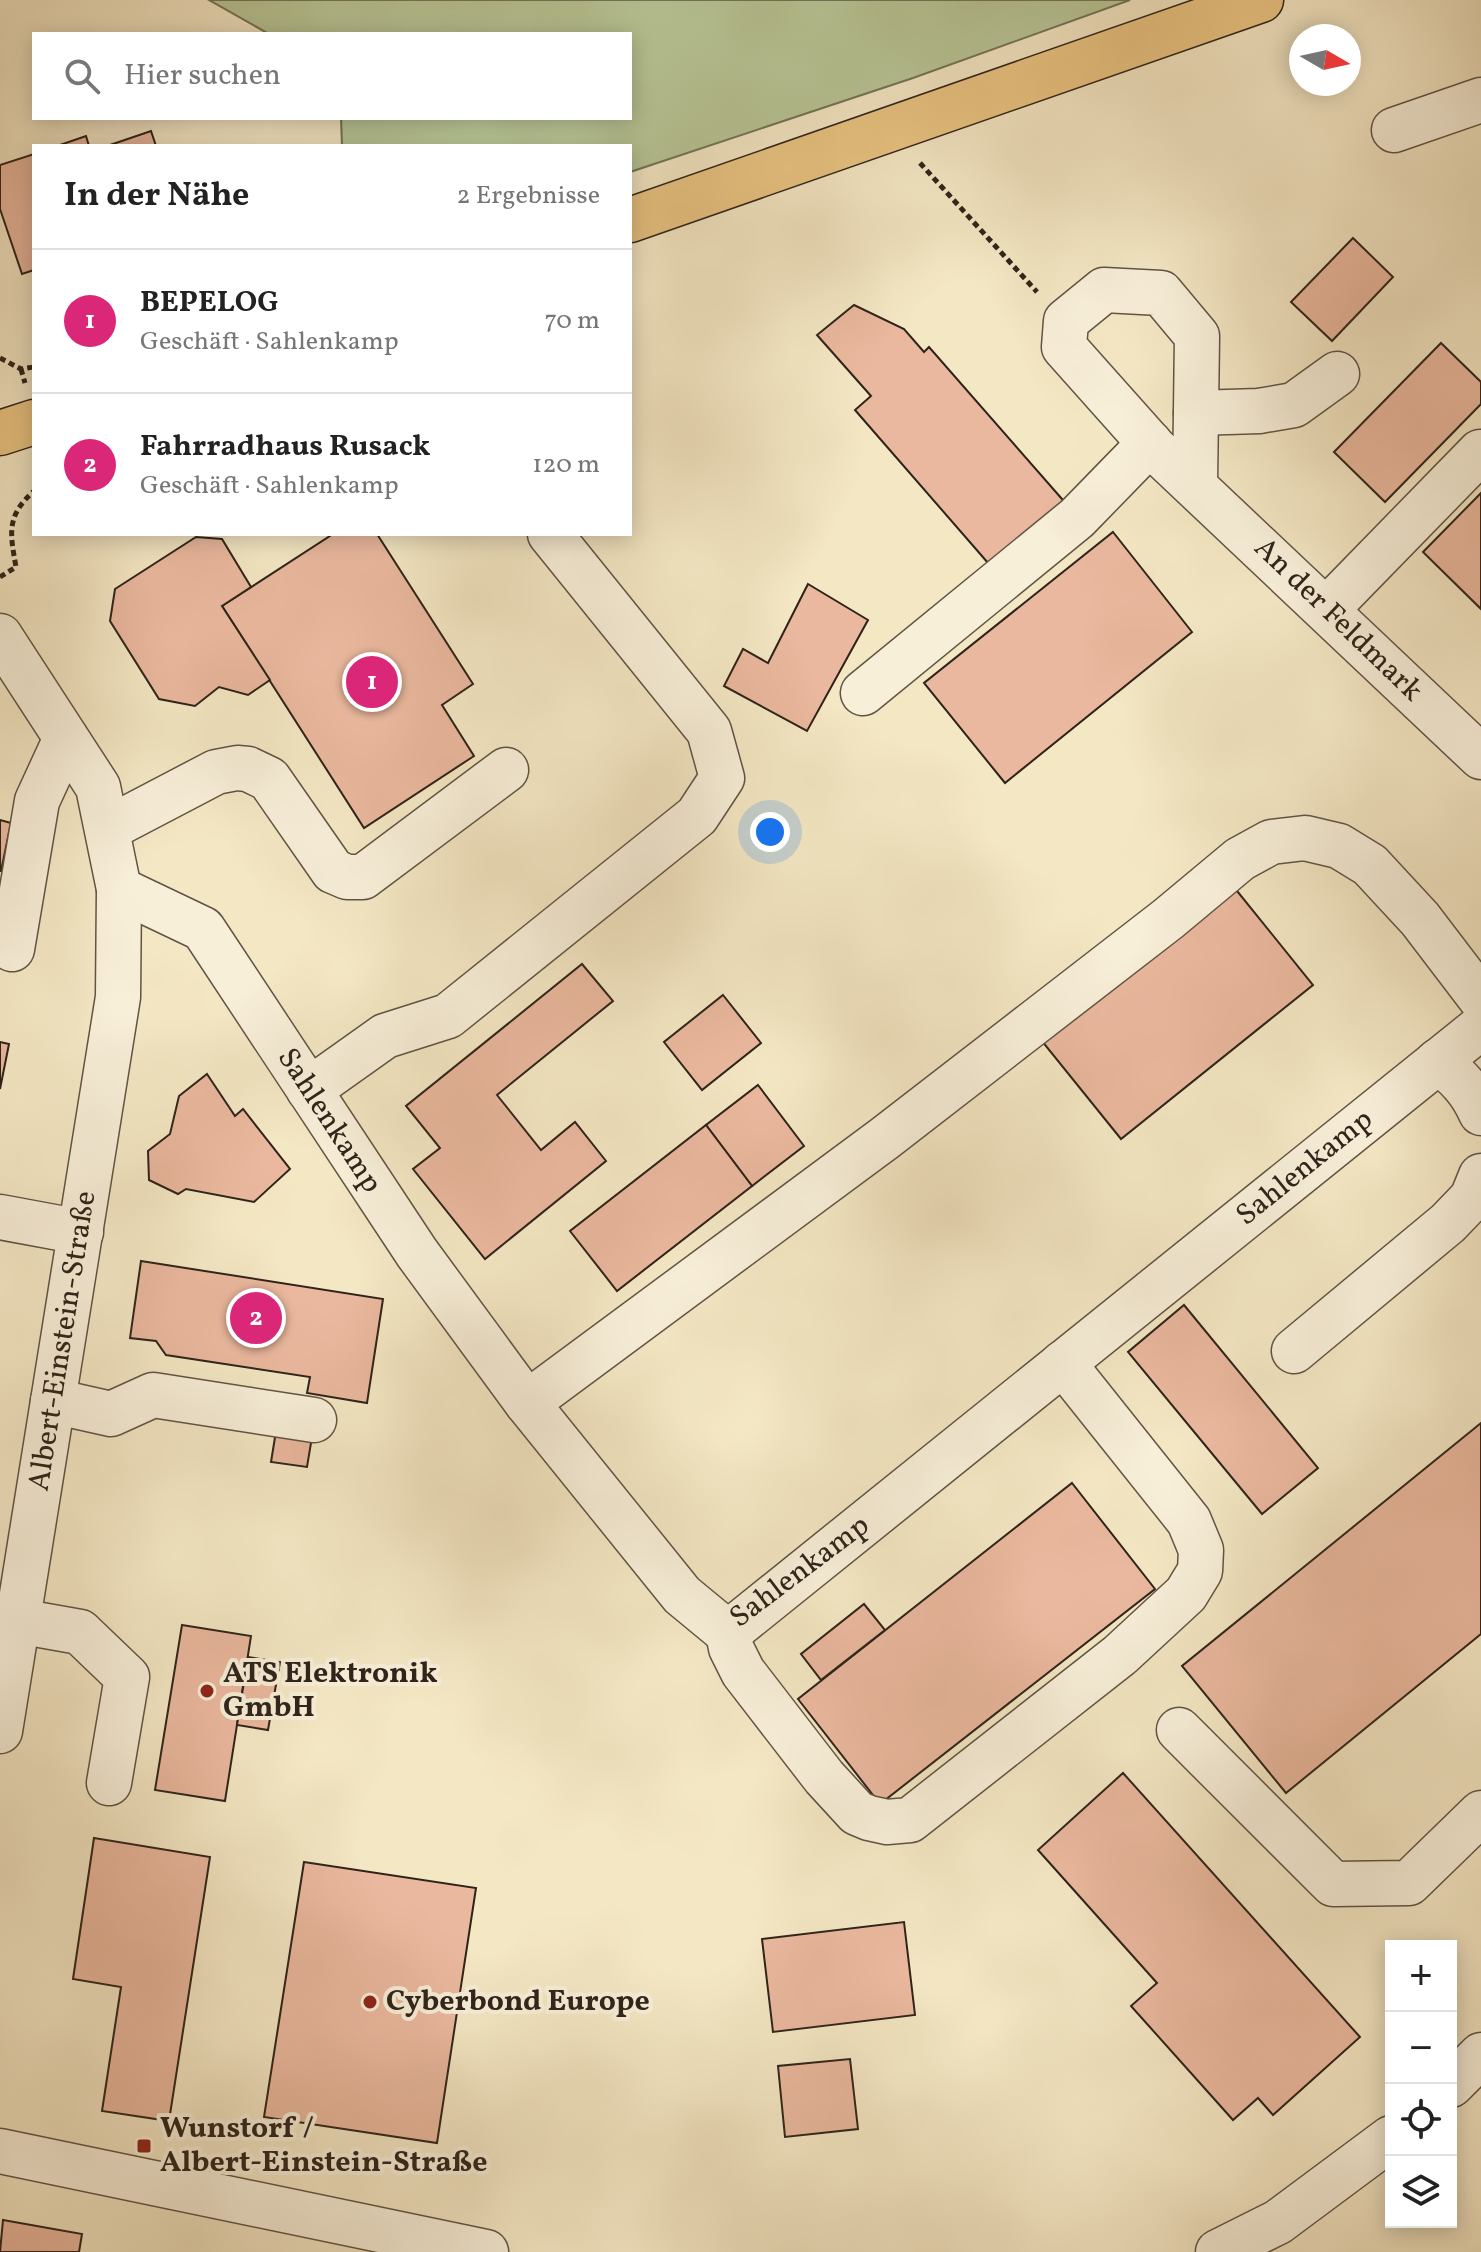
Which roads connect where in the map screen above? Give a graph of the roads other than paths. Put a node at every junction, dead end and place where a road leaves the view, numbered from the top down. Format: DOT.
graph roads {
  1 [pos="1261,0"];
  2 [pos="1481,100"];
  3 [pos="1394,130"];
  4 [pos="632,219"];
  5 [pos="1337,374"];
  6 [pos="1196,413"];
  7 [pos="32,423"];
  8 [pos="0,433"];
  9 [pos="1150,443"];
  10 [pos="1480,452"];
  11 [pos="1195,484"];
  12 [pos="552,536"];
  13 [pos="1327,609"];
  14 [pos="0,636"];
  15 [pos="863,693"];
  16 [pos="66,738"];
  17 [pos="1481,757"];
  18 [pos="506,770"];
  19 [pos="109,828"];
  20 [pos="119,889"];
  21 [pos="12,949"];
  22 [pos="1481,999"];
  23 [pos="1481,1027"];
  24 [pos="1438,1061"];
  25 [pos="309,1090"];
  26 [pos="1481,1113"];
  27 [pos="1481,1176"];
  28 [pos="0,1217"];
  29 [pos="81,1232"];
  30 [pos="1294,1351"];
  31 [pos="1063,1363"];
  32 [pos="53,1401"];
  33 [pos="527,1403"];
  34 [pos="314,1420"];
  35 [pos="18,1621"];
  36 [pos="728,1633"];
  37 [pos="1179,1730"];
  38 [pos="0,1731"];
  39 [pos="109,1783"];
  40 [pos="1481,1813"];
  41 [pos="1481,2055"];
  42 [pos="1452,2084"];
  43 [pos="1385,2142"];
  44 [pos="0,2151"];
  45 [pos="486,2252"];
  46 [pos="1218,2252"];
  1 -- 4 [label="main road"];
  2 -- 3 [label="street"];
  5 -- 6 [label="street"];
  6 -- 9 [label="street, An der Feldmark"];
  6 -- 11 [label="street"];
  7 -- 8 [label="main road"];
  9 -- 11 [label="street, An der Feldmark"];
  9 -- 15 [label="street"];
  10 -- 13 [label="street"];
  11 -- 13 [label="street, An der Feldmark"];
  12 -- 25 [label="street"];
  13 -- 17 [label="street, An der Feldmark"];
  14 -- 16 [label="street"];
  16 -- 19 [label="street"];
  16 -- 21 [label="street"];
  18 -- 19 [label="street"];
  19 -- 20 [label="street"];
  20 -- 25 [label="street, Sahlenkamp"];
  20 -- 29 [label="street, Albert-Einstein-Straße"];
  22 -- 33 [label="street"];
  23 -- 24 [label="street, Sahlenkamp"];
  24 -- 26 [label="street"];
  24 -- 31 [label="street, Sahlenkamp"];
  25 -- 33 [label="street, Sahlenkamp"];
  27 -- 30 [label="street"];
  28 -- 29 [label="street"];
  29 -- 32 [label="street, Albert-Einstein-Straße"];
  31 -- 36 [label="street, Sahlenkamp"];
  31 -- 36 [label="street"];
  32 -- 34 [label="street"];
  32 -- 35 [label="street, Albert-Einstein-Straße"];
  33 -- 36 [label="street, Sahlenkamp"];
  35 -- 38 [label="street, Albert-Einstein-Straße"];
  35 -- 39 [label="street"];
  37 -- 40 [label="street"];
  41 -- 42 [label="street"];
  43 -- 46 [label="street"];
  44 -- 45 [label="street"];
}
